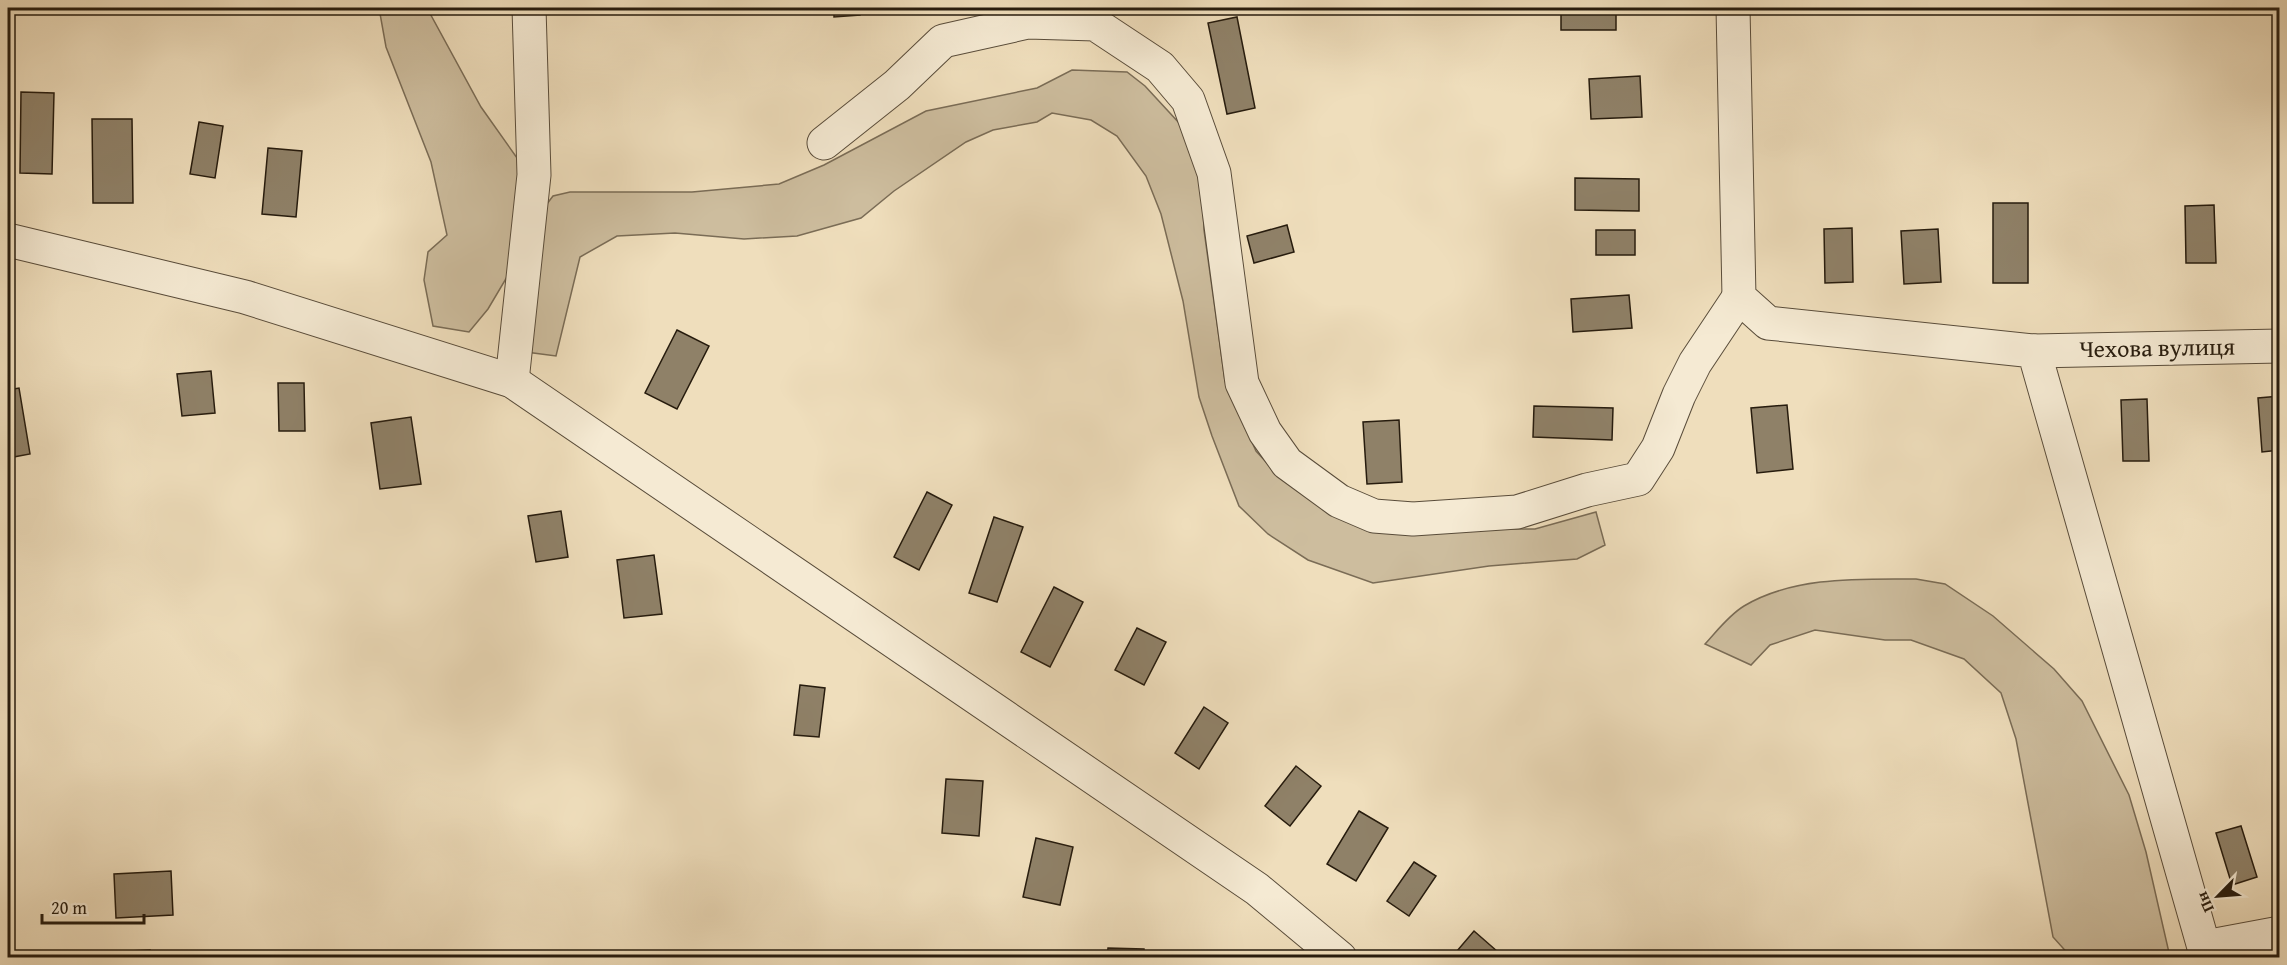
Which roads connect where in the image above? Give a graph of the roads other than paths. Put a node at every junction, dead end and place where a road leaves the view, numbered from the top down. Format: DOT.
graph roads {
  1 [pos="528,8"];
  2 [pos="1733,8"];
  3 [pos="824,143"];
  4 [pos="8,240"];
  5 [pos="1739,297"];
  6 [pos="2280,346"];
  7 [pos="2034,351"];
  8 [pos="512,381"];
  9 [pos="2280,933"];
  10 [pos="2206,952"];
  11 [pos="1340,957"];
  1 -- 8 [label="street"];
  2 -- 5 [label="street"];
  3 -- 5 [label="street"];
  4 -- 8 [label="street"];
  5 -- 7 [label="street, Чехова вулиця"];
  6 -- 7 [label="street, Чехова вулиця"];
  7 -- 10 [label="street"];
  8 -- 11 [label="street"];
  9 -- 10 [label="street"];
}
